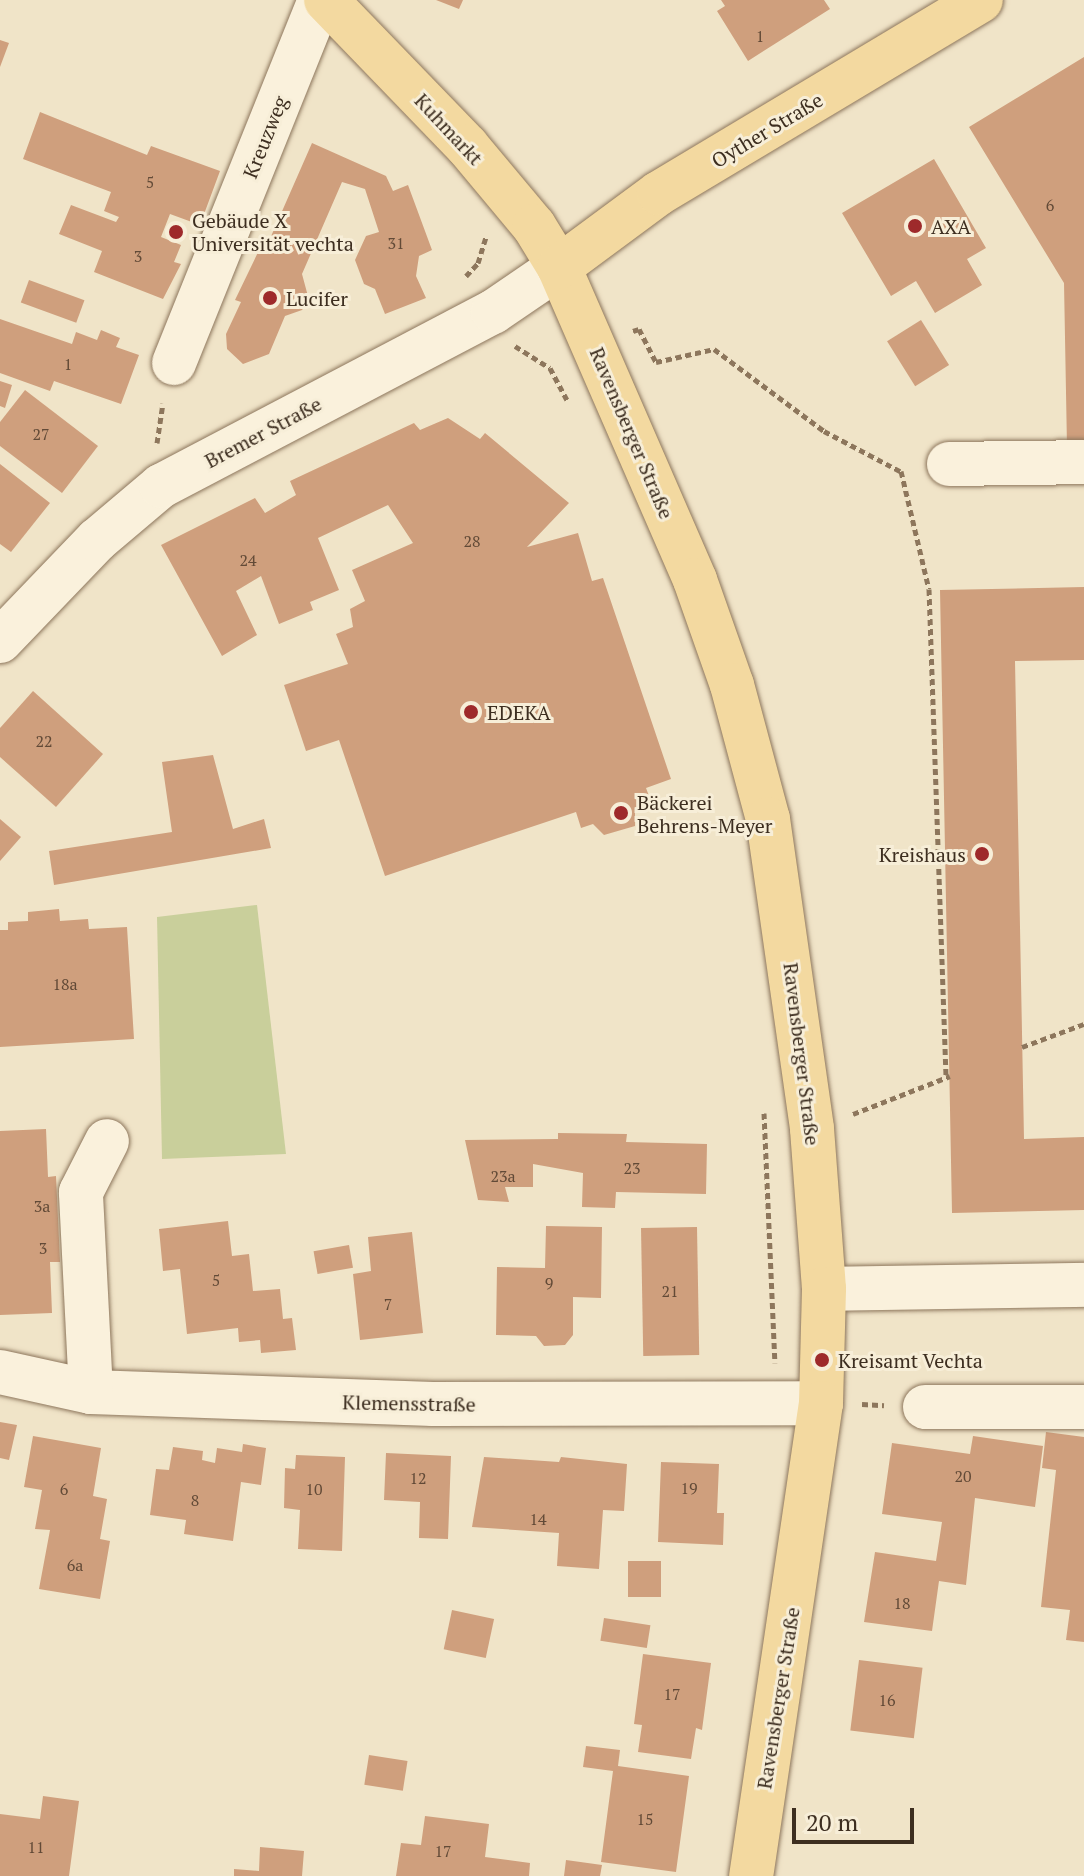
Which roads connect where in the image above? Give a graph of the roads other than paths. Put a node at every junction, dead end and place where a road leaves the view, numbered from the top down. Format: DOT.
graph roads {
  1 [pos="320,0"];
  2 [pos="326,0"];
  3 [pos="981,0"];
  4 [pos="559,267"];
  5 [pos="174,363"];
  6 [pos="1084,462"];
  7 [pos="949,464"];
  8 [pos="0,641"];
  9 [pos="107,1141"];
  10 [pos="1084,1285"];
  11 [pos="824,1289"];
  12 [pos="0,1372"];
  13 [pos="91,1392"];
  14 [pos="821,1403"];
  15 [pos="925,1407"];
  16 [pos="1084,1407"];
  17 [pos="751,1876"];
  1 -- 5 [label="street, Kreuzweg"];
  2 -- 4 [label="main road, Kuhmarkt"];
  3 -- 4 [label="main road, Oyther Straße"];
  4 -- 8 [label="street, Bremer Straße"];
  4 -- 11 [label="main road, Ravensberger Straße"];
  6 -- 7 [label="street"];
  9 -- 13 [label="street"];
  10 -- 11 [label="street"];
  11 -- 14 [label="main road, Ravensberger Straße"];
  12 -- 13 [label="street, Klemensstraße"];
  13 -- 14 [label="street, Klemensstraße"];
  14 -- 17 [label="main road, Ravensberger Straße"];
  15 -- 16 [label="street"];
}
